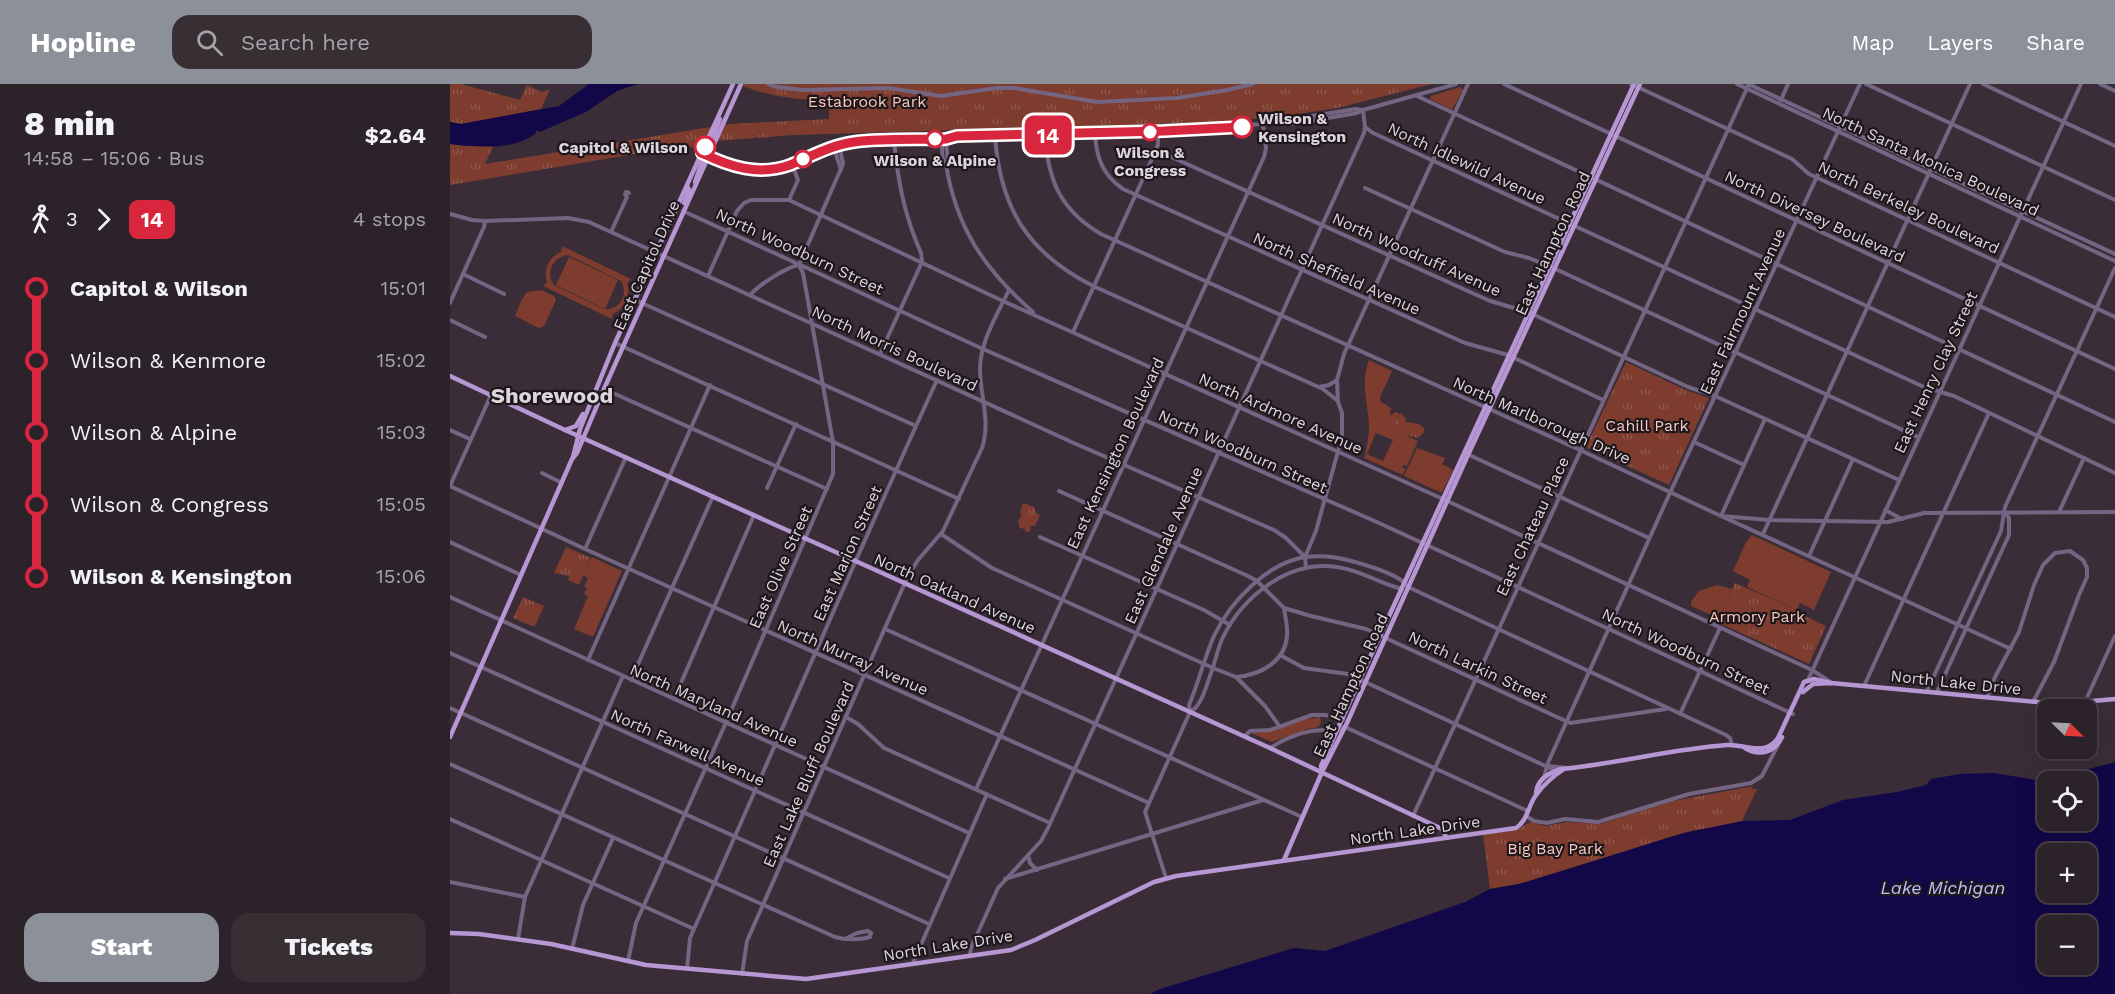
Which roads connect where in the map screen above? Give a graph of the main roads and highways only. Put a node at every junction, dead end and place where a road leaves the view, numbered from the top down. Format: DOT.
graph roads {
  1 [pos="733,84"];
  2 [pos="741,84"];
  3 [pos="1635,85"];
  4 [pos="723,106"];
  5 [pos="724,124"];
  6 [pos="702,153"];
  7 [pos="709,157"];
  8 [pos="687,186"];
  9 [pos="694,189"];
  10 [pos="683,211"];
  11 [pos="609,358"];
  12 [pos="450,376"];
  13 [pos="604,388"];
  14 [pos="595,393"];
  15 [pos="565,430"];
  16 [pos="580,437"];
  17 [pos="1425,544"];
  18 [pos="1383,636"];
  19 [pos="1363,680"];
  20 [pos="1808,680"];
  21 [pos="1820,681"];
  22 [pos="1803,692"];
  23 [pos="2115,699"];
  24 [pos="1791,713"];
  25 [pos="450,737"];
  26 [pos="1766,750"];
  27 [pos="1562,770"];
  28 [pos="1322,772"];
  29 [pos="1541,784"];
  30 [pos="1446,837"];
  31 [pos="1284,860"];
  32 [pos="450,933"];
  1 -- 4 [label="main road, East Capitol Drive"];
  2 -- 5 [label="main road, East Capitol Drive"];
  3 -- 17 [label="main road, East Hampton Road"];
  4 -- 5 [label="main road"];
  4 -- 6 [label="main road, East Capitol Drive"];
  4 -- 7 [label="main road"];
  5 -- 7 [label="main road, East Capitol Drive"];
  6 -- 8 [label="main road, East Capitol Drive"];
  6 -- 9 [label="main road"];
  7 -- 9 [label="main road, East Capitol Drive"];
  8 -- 10 [label="main road"];
  8 -- 11 [label="main road, East Capitol Drive"];
  9 -- 10 [label="main road, East Capitol Drive"];
  10 -- 13 [label="main road, East Capitol Drive"];
  11 -- 13 [label="main road"];
  11 -- 14 [label="main road, East Capitol Drive"];
  12 -- 15 [label="main road, North Oakland Avenue"];
  13 -- 16 [label="main road, East Capitol Drive"];
  14 -- 15 [label="main road"];
  14 -- 16 [label="main road, East Capitol Drive"];
  15 -- 16 [label="main road, North Oakland Avenue"];
  16 -- 25 [label="main road, East Capitol Drive"];
  16 -- 28 [label="main road, North Oakland Avenue"];
  17 -- 18 [label="main road, East Hampton Road"];
  17 -- 18 [label="main road, East Hampton Road"];
  18 -- 19 [label="main road, East Hampton Road"];
  19 -- 28 [label="main road, East Hampton Road"];
  19 -- 28 [label="main road, East Hampton Road"];
  20 -- 21 [label="main road, North Lake Drive"];
  20 -- 22 [label="main road, East Henry Clay Street"];
  20 -- 24 [label="main road, East Henry Clay Street"];
  21 -- 22 [label="main road"];
  21 -- 23 [label="main road, North Lake Drive"];
  22 -- 24 [label="main road, East Henry Clay Street"];
  24 -- 26 [label="main road, East Henry Clay Street"];
  24 -- 26 [label="main road, East Henry Clay Street"];
  26 -- 27 [label="main road"];
  27 -- 29 [label="main road"];
  27 -- 29 [label="main road"];
  28 -- 30 [label="main road, North Oakland Avenue"];
  28 -- 31 [label="main road"];
  29 -- 30 [label="main road, North Lake Drive"];
  30 -- 31 [label="main road, North Lake Drive"];
  31 -- 32 [label="main road, North Lake Drive"];
}
